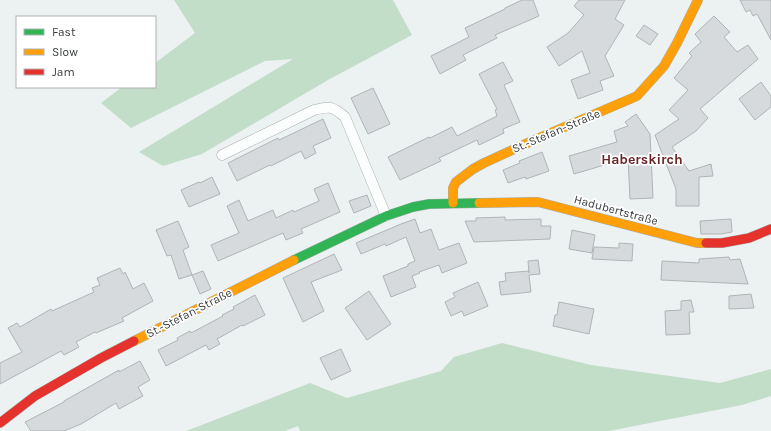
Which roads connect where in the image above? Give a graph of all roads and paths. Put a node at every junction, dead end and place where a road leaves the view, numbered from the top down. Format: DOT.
graph roads {
  1 [pos="698,0"];
  2 [pos="222,156"];
  3 [pos="452,203"];
  4 [pos="386,216"];
  5 [pos="771,229"];
  6 [pos="0,423"];
  1 -- 3 [label="street, St.-Stefan-Straße"];
  2 -- 4 [label="street"];
  3 -- 4 [label="street, St.-Stefan-Straße"];
  3 -- 5 [label="street, Hadubertstraße"];
  4 -- 6 [label="street, St.-Stefan-Straße"];
}
